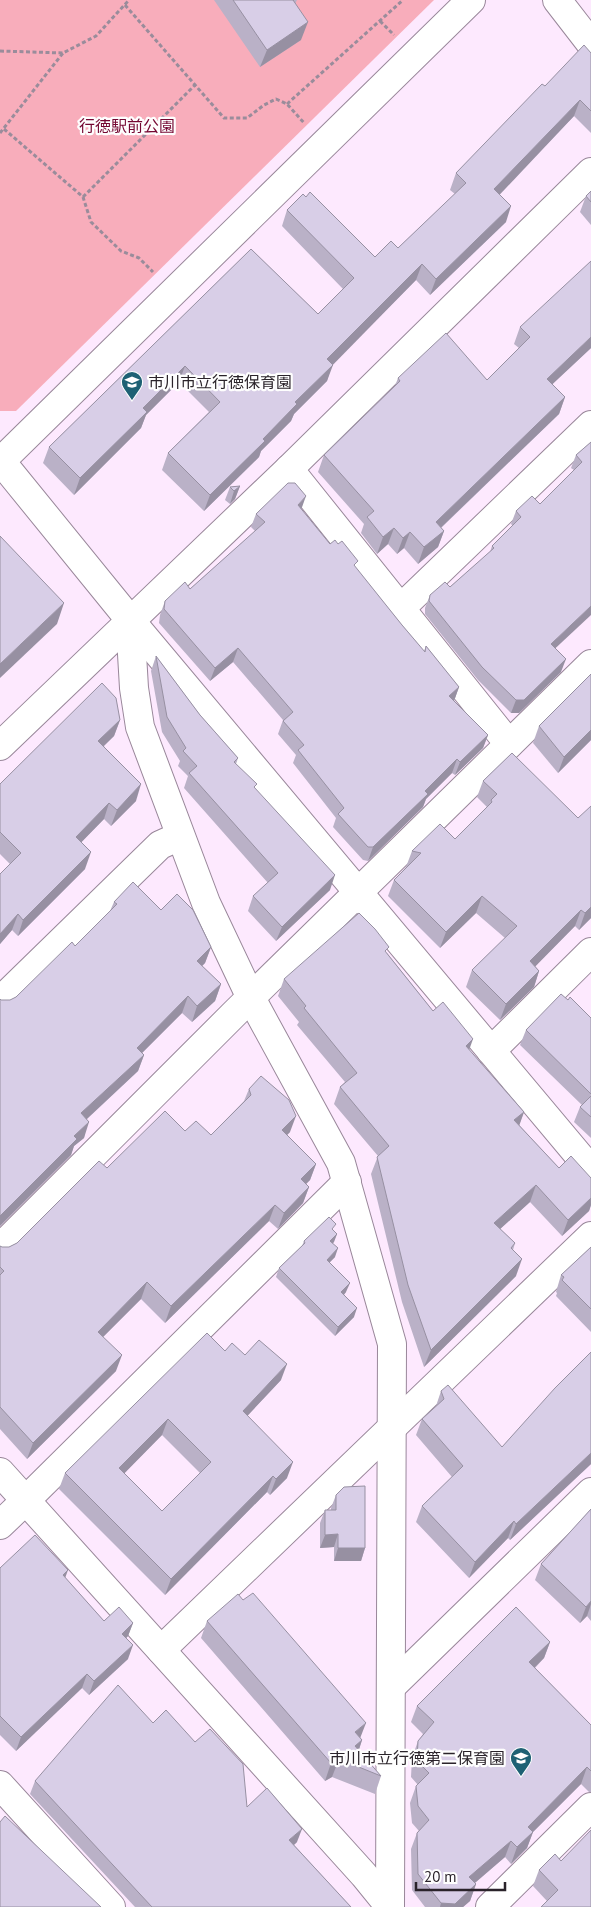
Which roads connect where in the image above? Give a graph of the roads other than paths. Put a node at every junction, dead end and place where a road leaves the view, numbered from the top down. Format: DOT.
graph roads {
  1 [pos="472,0"];
  2 [pos="558,0"];
  3 [pos="591,44"];
  4 [pos="591,172"];
  5 [pos="591,425"];
  6 [pos="0,461"];
  7 [pos="289,469"];
  8 [pos="401,608"];
  9 [pos="130,620"];
  10 [pos="591,664"];
  11 [pos="509,744"];
  12 [pos="0,746"];
  13 [pos="180,836"];
  14 [pos="358,893"];
  15 [pos="591,952"];
  16 [pos="251,998"];
  17 [pos="0,1001"];
  18 [pos="491,1051"];
  19 [pos="591,1170"];
  20 [pos="347,1182"];
  21 [pos="591,1236"];
  22 [pos="0,1248"];
  23 [pos="392,1428"];
  24 [pos="0,1472"];
  25 [pos="591,1492"];
  26 [pos="26,1500"];
  27 [pos="0,1525"];
  28 [pos="161,1650"];
  29 [pos="392,1686"];
  30 [pos="5,1801"];
  31 [pos="591,1807"];
  32 [pos="111,1907"];
  33 [pos="390,1907"];
  34 [pos="490,1907"];
  1 -- 6 [label="street"];
  2 -- 3 [label="street"];
  4 -- 7 [label="street"];
  5 -- 8 [label="street"];
  6 -- 9 [label="street"];
  7 -- 8 [label="street"];
  7 -- 9 [label="street"];
  8 -- 11 [label="street"];
  9 -- 12 [label="street"];
  9 -- 13 [label="street"];
  9 -- 14 [label="street"];
  10 -- 11 [label="street"];
  11 -- 14 [label="street"];
  13 -- 16 [label="street"];
  13 -- 17 [label="street"];
  14 -- 16 [label="street"];
  14 -- 18 [label="street"];
  15 -- 18 [label="street"];
  16 -- 20 [label="street"];
  16 -- 22 [label="street"];
  18 -- 19 [label="street"];
  20 -- 23 [label="street"];
  20 -- 26 [label="street"];
  21 -- 23 [label="street"];
  23 -- 28 [label="street"];
  23 -- 29 [label="street"];
  24 -- 26 [label="street"];
  25 -- 29 [label="street"];
  26 -- 27 [label="street"];
  26 -- 28 [label="street"];
  28 -- 33 [label="street"];
  29 -- 33 [label="street"];
  30 -- 32 [label="street"];
  31 -- 34 [label="street"];
}
